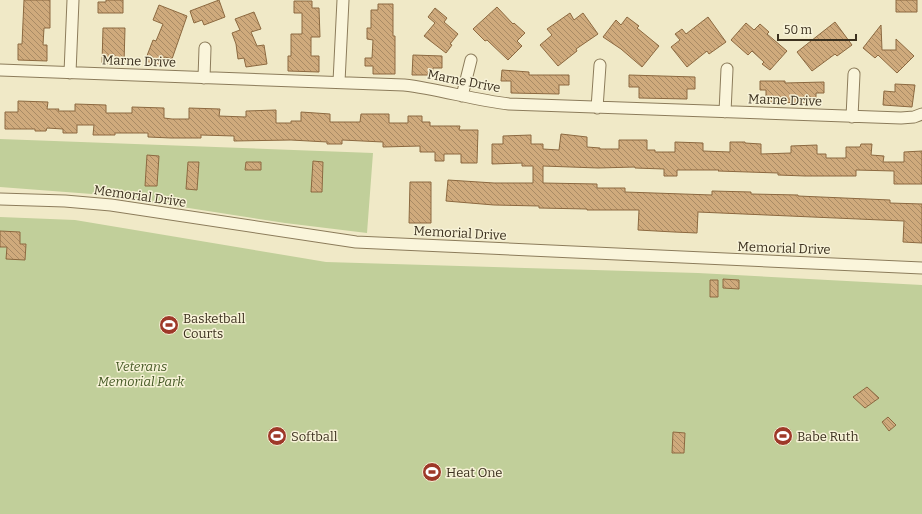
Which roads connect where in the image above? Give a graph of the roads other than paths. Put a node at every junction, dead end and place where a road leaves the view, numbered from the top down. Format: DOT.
graph roads {
  1 [pos="73,0"];
  2 [pos="343,0"];
  3 [pos="205,48"];
  4 [pos="471,60"];
  5 [pos="600,66"];
  6 [pos="727,69"];
  7 [pos="0,70"];
  8 [pos="70,73"];
  9 [pos="854,74"];
  10 [pos="204,78"];
  11 [pos="339,82"];
  12 [pos="462,96"];
  13 [pos="597,108"];
  14 [pos="725,112"];
  15 [pos="922,114"];
  16 [pos="852,117"];
  17 [pos="0,199"];
  18 [pos="922,268"];
  1 -- 8 [label="street"];
  2 -- 11 [label="street"];
  3 -- 10 [label="street"];
  4 -- 12 [label="street"];
  5 -- 13 [label="street"];
  6 -- 14 [label="street"];
  7 -- 8 [label="street, Marne Drive"];
  8 -- 10 [label="street, Marne Drive"];
  9 -- 16 [label="street"];
  10 -- 11 [label="street, Marne Drive"];
  11 -- 12 [label="street, Marne Drive"];
  12 -- 13 [label="street, Marne Drive"];
  13 -- 14 [label="street, Marne Drive"];
  14 -- 16 [label="street, Marne Drive"];
  15 -- 16 [label="street, Marne Drive"];
  17 -- 18 [label="street, Memorial Drive"];
}
